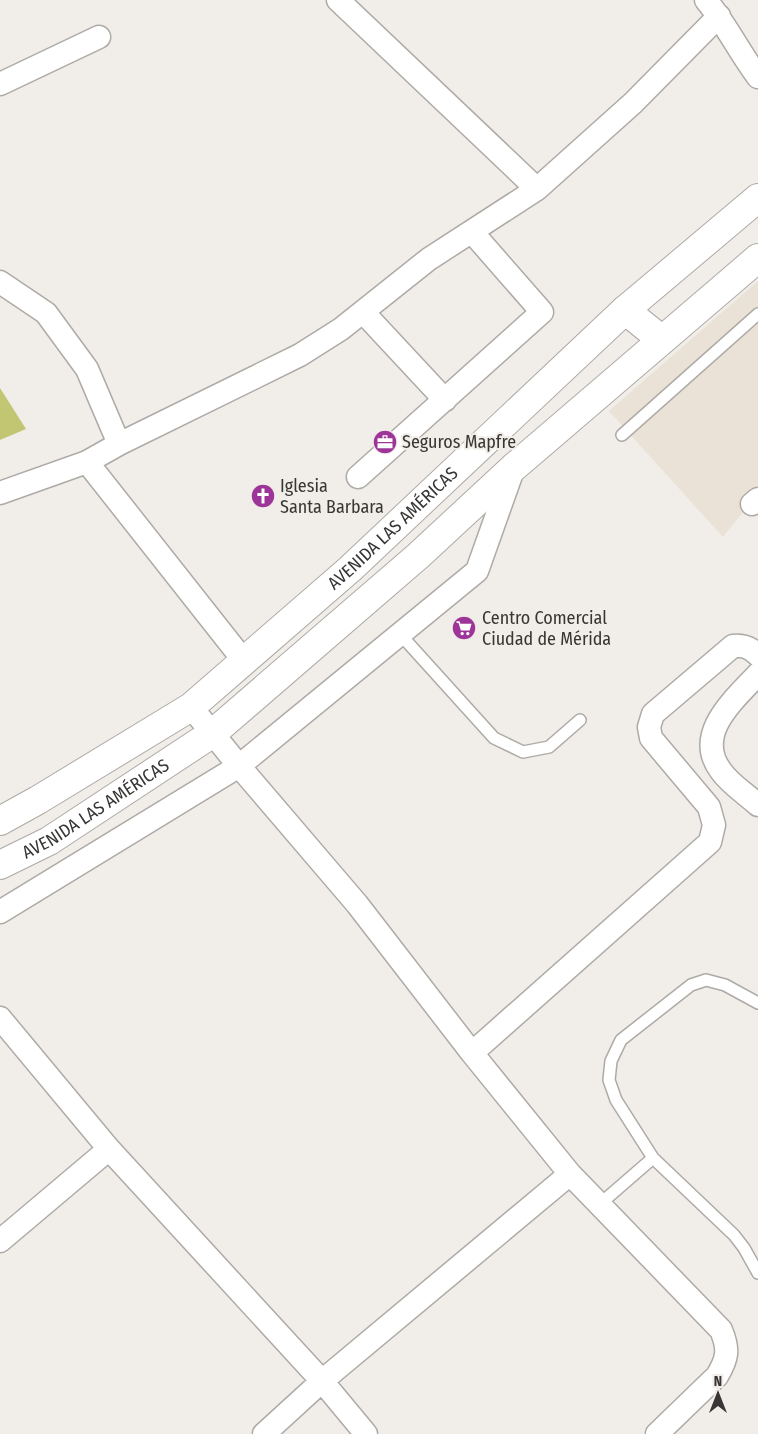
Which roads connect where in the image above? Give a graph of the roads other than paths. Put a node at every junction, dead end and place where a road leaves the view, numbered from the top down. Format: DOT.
graph roads {
  1 [pos="338,0"];
  2 [pos="712,8"];
  3 [pos="99,36"];
  4 [pos="758,78"];
  5 [pos="0,84"];
  6 [pos="536,189"];
  7 [pos="758,198"];
  8 [pos="472,232"];
  9 [pos="758,258"];
  10 [pos="0,282"];
  11 [pos="625,310"];
  12 [pos="363,312"];
  13 [pos="758,314"];
  14 [pos="662,340"];
  15 [pos="445,400"];
  16 [pos="622,435"];
  17 [pos="119,444"];
  18 [pos="87,462"];
  19 [pos="514,467"];
  20 [pos="358,478"];
  21 [pos="0,493"];
  22 [pos="400,634"];
  23 [pos="758,655"];
  24 [pos="244,661"];
  25 [pos="758,674"];
  26 [pos="191,707"];
  27 [pos="580,720"];
  28 [pos="213,733"];
  29 [pos="239,766"];
  30 [pos="758,805"];
  31 [pos="0,821"];
  32 [pos="0,865"];
  33 [pos="0,912"];
  34 [pos="758,1003"];
  35 [pos="0,1018"];
  36 [pos="472,1053"];
  37 [pos="109,1150"];
  38 [pos="653,1158"];
  39 [pos="570,1174"];
  40 [pos="600,1204"];
  41 [pos="0,1241"];
  42 [pos="758,1273"];
  43 [pos="322,1381"];
  44 [pos="264,1434"];
  45 [pos="366,1434"];
  46 [pos="657,1434"];
  1 -- 6 [label="street"];
  2 -- 4 [label="street"];
  2 -- 6 [label="street"];
  3 -- 5 [label="street"];
  6 -- 8 [label="street"];
  7 -- 11 [label="street, AVENIDA LAS AMÉRICAS"];
  8 -- 12 [label="street"];
  8 -- 15 [label="street"];
  9 -- 14 [label="street, AVENIDA LAS AMÉRICAS"];
  10 -- 17 [label="street"];
  11 -- 14 [label="street"];
  11 -- 24 [label="street, AVENIDA LAS AMÉRICAS"];
  12 -- 15 [label="street"];
  12 -- 17 [label="street"];
  13 -- 16 [label="lane"];
  14 -- 19 [label="street, AVENIDA LAS AMÉRICAS"];
  15 -- 20 [label="street"];
  17 -- 18 [label="street"];
  18 -- 21 [label="street"];
  18 -- 24 [label="street"];
  19 -- 22 [label="street"];
  19 -- 28 [label="street, AVENIDA LAS AMÉRICAS"];
  22 -- 27 [label="lane"];
  22 -- 29 [label="street"];
  23 -- 36 [label="street"];
  24 -- 26 [label="street, AVENIDA LAS AMÉRICAS"];
  25 -- 30 [label="street"];
  26 -- 28 [label="street"];
  26 -- 31 [label="street, AVENIDA LAS AMÉRICAS"];
  28 -- 29 [label="street"];
  28 -- 32 [label="street, AVENIDA LAS AMÉRICAS"];
  29 -- 33 [label="street"];
  29 -- 36 [label="street"];
  34 -- 38 [label="lane"];
  35 -- 37 [label="street"];
  36 -- 39 [label="street"];
  37 -- 41 [label="street"];
  37 -- 43 [label="street"];
  38 -- 40 [label="lane"];
  38 -- 42 [label="lane"];
  39 -- 40 [label="street"];
  39 -- 43 [label="street"];
  40 -- 46 [label="street"];
  43 -- 44 [label="street"];
  43 -- 45 [label="street"];
}
